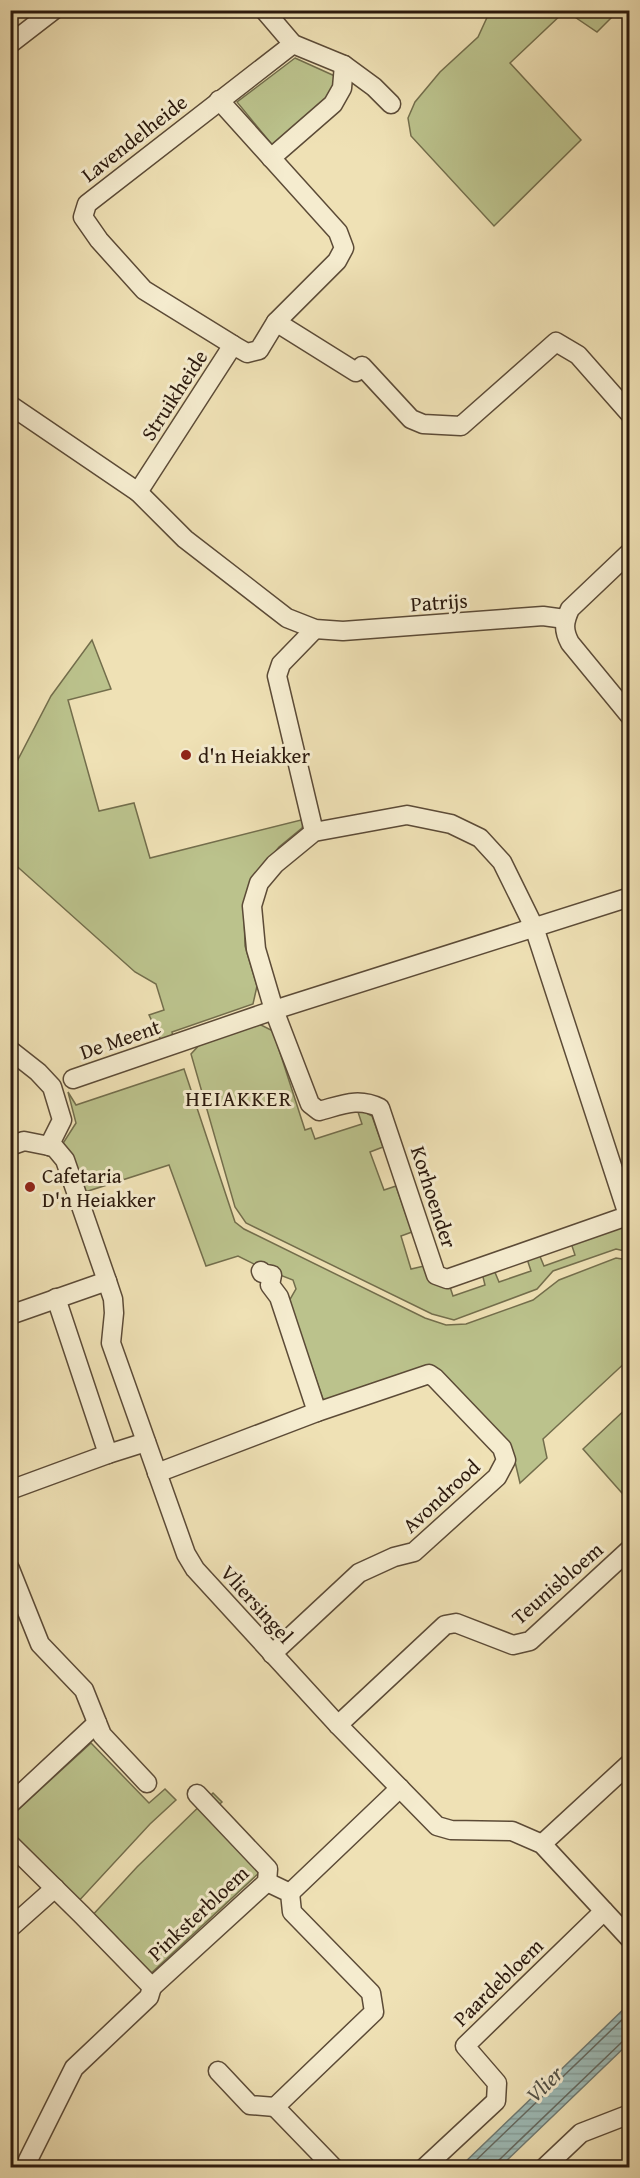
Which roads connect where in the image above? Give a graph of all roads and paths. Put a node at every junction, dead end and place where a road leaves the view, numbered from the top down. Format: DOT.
graph roads {
  1 [pos="54,10"];
  2 [pos="264,10"];
  3 [pos="10,44"];
  4 [pos="293,44"];
  5 [pos="344,65"];
  6 [pos="219,100"];
  7 [pos="391,104"];
  8 [pos="271,158"];
  9 [pos="276,322"];
  10 [pos="233,345"];
  11 [pos="13,413"];
  12 [pos="630,414"];
  13 [pos="138,492"];
  14 [pos="630,552"];
  15 [pos="565,619"];
  16 [pos="315,628"];
  17 [pos="630,716"];
  18 [pos="314,832"];
  19 [pos="630,897"];
  20 [pos="534,927"];
  21 [pos="273,1010"];
  22 [pos="10,1050"];
  23 [pos="73,1079"];
  24 [pos="10,1146"];
  25 [pos="49,1146"];
  26 [pos="629,1215"];
  27 [pos="261,1270"];
  28 [pos="107,1281"];
  29 [pos="56,1298"];
  30 [pos="10,1315"];
  31 [pos="317,1412"];
  32 [pos="146,1442"];
  33 [pos="108,1454"];
  34 [pos="157,1473"];
  35 [pos="10,1490"];
  36 [pos="630,1550"];
  37 [pos="10,1569"];
  38 [pos="272,1654"];
  39 [pos="97,1723"];
  40 [pos="338,1725"];
  41 [pos="630,1763"];
  42 [pos="147,1783"];
  43 [pos="400,1788"];
  44 [pos="197,1794"];
  45 [pos="10,1804"];
  46 [pos="10,1844"];
  47 [pos="542,1844"];
  48 [pos="267,1882"];
  49 [pos="55,1888"];
  50 [pos="290,1893"];
  51 [pos="604,1911"];
  52 [pos="10,1928"];
  53 [pos="630,1939"];
  54 [pos="152,1987"];
  55 [pos="218,2071"];
  56 [pos="275,2108"];
  57 [pos="630,2114"];
  58 [pos="330,2166"];
  59 [pos="27,2168"];
  60 [pos="424,2168"];
  61 [pos="544,2168"];
  1 -- 3 [label="street"];
  2 -- 4 [label="street"];
  4 -- 5 [label="street"];
  4 -- 6 [label="street, Lavendelheide"];
  5 -- 7 [label="street"];
  5 -- 8 [label="street"];
  6 -- 8 [label="street, Struikheide"];
  6 -- 10 [label="street, Lavendelheide"];
  8 -- 9 [label="street, Struikheide"];
  9 -- 10 [label="street, Struikheide"];
  9 -- 12 [label="street"];
  10 -- 13 [label="street, Struikheide"];
  11 -- 13 [label="street"];
  13 -- 16 [label="street, Patrijs"];
  14 -- 15 [label="street"];
  15 -- 16 [label="street, Patrijs"];
  15 -- 17 [label="street"];
  16 -- 18 [label="street"];
  18 -- 20 [label="street, Korhoender"];
  18 -- 21 [label="street, Korhoender"];
  19 -- 20 [label="street"];
  20 -- 21 [label="street"];
  20 -- 26 [label="street, Korhoender"];
  21 -- 23 [label="street, De Meent"];
  21 -- 26 [label="street, Korhoender"];
  22 -- 25 [label="street"];
  24 -- 25 [label="street"];
  25 -- 28 [label="street, Vliersingel"];
  27 -- 31 [label="street"];
  28 -- 29 [label="street"];
  28 -- 32 [label="street, Vliersingel"];
  29 -- 30 [label="street"];
  29 -- 33 [label="street"];
  31 -- 34 [label="street, Avondrood"];
  31 -- 38 [label="street, Avondrood"];
  32 -- 33 [label="street"];
  32 -- 34 [label="street, Vliersingel"];
  33 -- 35 [label="street"];
  34 -- 38 [label="street, Vliersingel"];
  36 -- 40 [label="street, Teunisbloem"];
  37 -- 39 [label="street"];
  38 -- 40 [label="street, Vliersingel"];
  39 -- 42 [label="street"];
  39 -- 45 [label="street"];
  40 -- 43 [label="street, Vliersingel"];
  41 -- 47 [label="street"];
  43 -- 47 [label="street, Vliersingel"];
  43 -- 50 [label="street"];
  44 -- 48 [label="street, Pinksterbloem"];
  46 -- 49 [label="street, Pinksterbloem"];
  47 -- 51 [label="street, Vliersingel"];
  48 -- 50 [label="street"];
  48 -- 54 [label="street, Pinksterbloem"];
  49 -- 52 [label="street"];
  49 -- 54 [label="street, Pinksterbloem"];
  50 -- 56 [label="street"];
  51 -- 53 [label="street, Vliersingel"];
  51 -- 60 [label="street, Paardebloem"];
  54 -- 59 [label="street"];
  55 -- 56 [label="street"];
  56 -- 58 [label="street"];
  57 -- 61 [label="street"];
}
